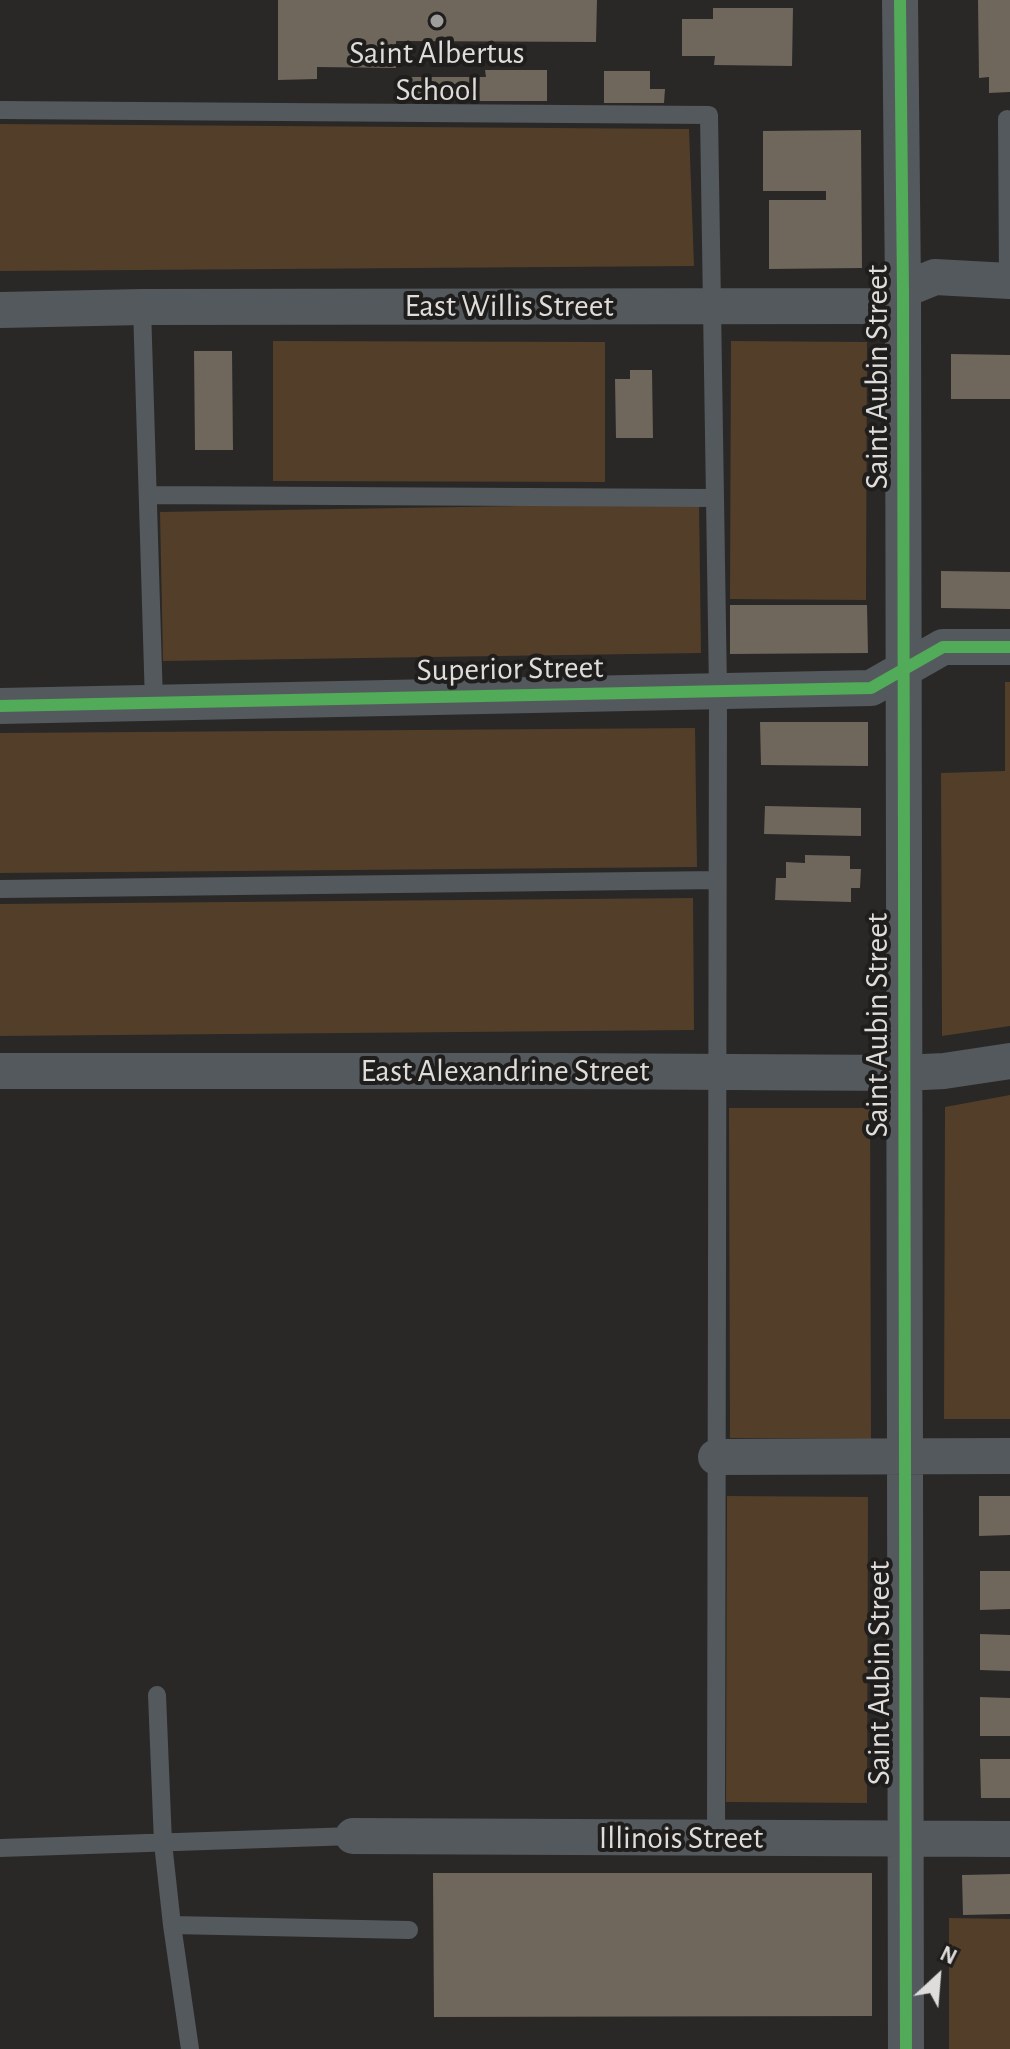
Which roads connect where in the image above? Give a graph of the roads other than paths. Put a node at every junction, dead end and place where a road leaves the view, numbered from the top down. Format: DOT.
graph roads {
  1 [pos="900,0"];
  2 [pos="0,110"];
  3 [pos="1007,119"];
  4 [pos="1009,281"];
  5 [pos="903,290"];
  6 [pos="713,306"];
  7 [pos="142,307"];
  8 [pos="1,310"];
  9 [pos="148,495"];
  10 [pos="715,498"];
  11 [pos="1010,647"];
  12 [pos="902,669"];
  13 [pos="718,691"];
  14 [pos="154,703"];
  15 [pos="0,706"];
  16 [pos="717,880"];
  17 [pos="0,889"];
  18 [pos="1010,1061"];
  19 [pos="0,1071"];
  20 [pos="716,1072"];
  21 [pos="903,1073"];
  22 [pos="904,1456"];
  23 [pos="1010,1456"];
  24 [pos="716,1457"];
  25 [pos="157,1695"];
  26 [pos="353,1836"];
  27 [pos="716,1839"];
  28 [pos="906,1839"];
  29 [pos="1010,1839"];
  30 [pos="163,1843"];
  31 [pos="0,1848"];
  32 [pos="172,1925"];
  33 [pos="409,1930"];
  34 [pos="190,2049"];
  35 [pos="906,2049"];
  1 -- 5 [label="street, Saint Aubin Street"];
  2 -- 6 [label="lane"];
  3 -- 4 [label="lane"];
  4 -- 5 [label="street, East Willis Street"];
  5 -- 6 [label="street, East Willis Street"];
  5 -- 12 [label="street, Saint Aubin Street"];
  6 -- 7 [label="street, East Willis Street"];
  6 -- 10 [label="lane"];
  7 -- 8 [label="street, East Willis Street"];
  7 -- 9 [label="lane"];
  9 -- 10 [label="lane"];
  9 -- 14 [label="lane"];
  10 -- 13 [label="lane"];
  11 -- 12 [label="street, Superior Street"];
  12 -- 13 [label="street, Superior Street"];
  12 -- 21 [label="street, Saint Aubin Street"];
  13 -- 14 [label="street, Superior Street"];
  13 -- 16 [label="lane"];
  14 -- 15 [label="street, Superior Street"];
  16 -- 17 [label="lane"];
  16 -- 20 [label="lane"];
  18 -- 21 [label="street, East Alexandrine Street"];
  19 -- 20 [label="street, East Alexandrine Street"];
  20 -- 21 [label="street, East Alexandrine Street"];
  20 -- 24 [label="lane"];
  21 -- 22 [label="street, Saint Aubin Street"];
  22 -- 23 [label="street"];
  22 -- 24 [label="street"];
  22 -- 28 [label="street, Saint Aubin Street"];
  24 -- 27 [label="lane"];
  25 -- 30 [label="lane"];
  26 -- 27 [label="street, Illinois Street"];
  26 -- 30 [label="lane"];
  27 -- 28 [label="street, Illinois Street"];
  28 -- 29 [label="street, Illinois Street"];
  28 -- 35 [label="street, Saint Aubin Street"];
  30 -- 31 [label="lane"];
  30 -- 32 [label="lane"];
  32 -- 33 [label="lane"];
  32 -- 34 [label="lane"];
}
